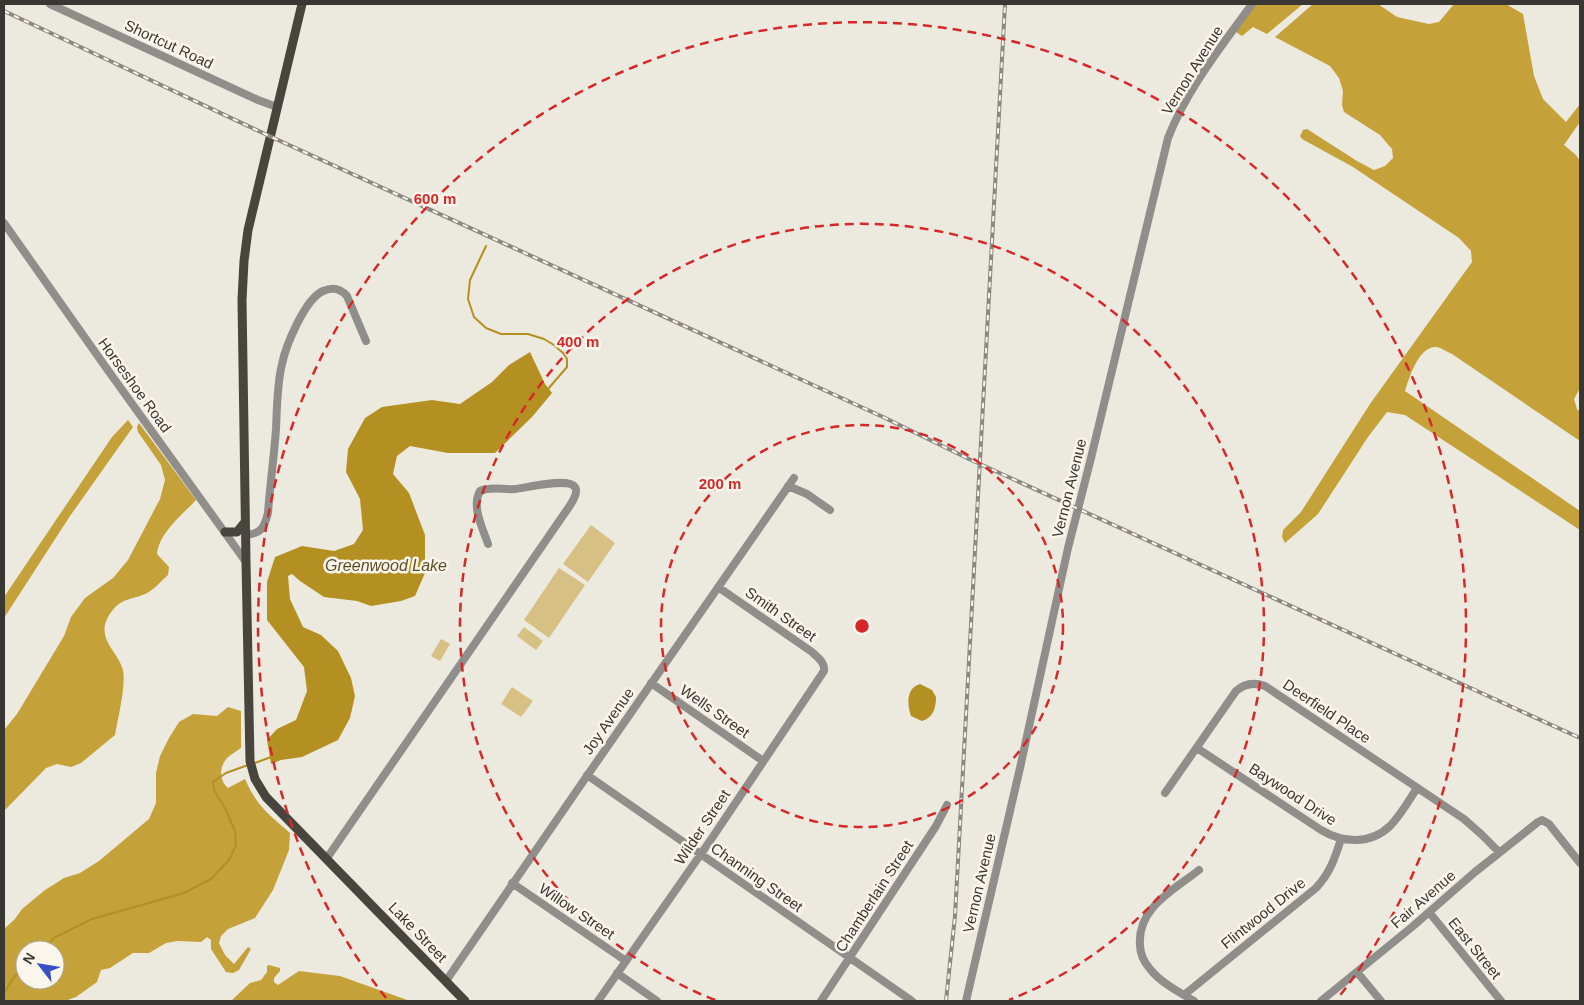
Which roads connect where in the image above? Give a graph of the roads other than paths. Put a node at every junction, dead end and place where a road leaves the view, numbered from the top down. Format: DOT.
graph roads {
  1 [pos="50,4"];
  2 [pos="302,4"];
  3 [pos="1252,4"];
  4 [pos="277,108"];
  5 [pos="4,223"];
  6 [pos="366,341"];
  7 [pos="794,478"];
  8 [pos="788,486"];
  9 [pos="830,510"];
  10 [pos="246,522"];
  11 [pos="225,532"];
  12 [pos="246,535"];
  13 [pos="488,544"];
  14 [pos="246,562"];
  15 [pos="718,587"];
  16 [pos="824,667"];
  17 [pos="651,683"];
  18 [pos="1197,748"];
  19 [pos="763,761"];
  20 [pos="587,775"];
  21 [pos="1417,788"];
  22 [pos="1165,793"];
  23 [pos="947,805"];
  24 [pos="1341,839"];
  25 [pos="1499,852"];
  26 [pos="700,854"];
  27 [pos="327,858"];
  28 [pos="1580,863"];
  29 [pos="1199,870"];
  30 [pos="512,884"];
  31 [pos="1429,912"];
  32 [pos="850,958"];
  33 [pos="626,961"];
  34 [pos="1357,972"];
  35 [pos="617,973"];
  36 [pos="446,981"];
  37 [pos="1184,995"];
  38 [pos="465,1001"];
  39 [pos="598,1001"];
  40 [pos="657,1001"];
  41 [pos="821,1001"];
  42 [pos="912,1001"];
  43 [pos="966,1001"];
  44 [pos="1194,1001"];
  45 [pos="1321,1001"];
  46 [pos="1381,1001"];
  47 [pos="1501,1001"];
  1 -- 4 [label="street, Shortcut Road"];
  2 -- 4 [label="main road"];
  3 -- 43 [label="street, Vernon Avenue"];
  4 -- 10 [label="main road"];
  5 -- 11 [label="street, Horseshoe Road"];
  6 -- 12 [label="street"];
  7 -- 8 [label="street, Joy Avenue"];
  8 -- 9 [label="street"];
  8 -- 15 [label="street, Joy Avenue"];
  10 -- 11 [label="main road"];
  10 -- 12 [label="main road"];
  11 -- 14 [label="street, Horseshoe Road"];
  12 -- 14 [label="main road"];
  13 -- 27 [label="street"];
  14 -- 27 [label="main road, Lake Street"];
  15 -- 16 [label="street, Smith Street"];
  15 -- 17 [label="street, Joy Avenue"];
  16 -- 19 [label="street, Wilder Street"];
  17 -- 19 [label="street, Wells Street"];
  17 -- 20 [label="street, Joy Avenue"];
  18 -- 21 [label="street, Deerfield Place"];
  18 -- 22 [label="street, Deerfield Place"];
  18 -- 24 [label="street, Baywood Drive"];
  19 -- 26 [label="street, Wilder Street"];
  20 -- 26 [label="street, Channing Street"];
  20 -- 30 [label="street, Joy Avenue"];
  21 -- 24 [label="street, Baywood Drive"];
  21 -- 25 [label="street, Deerfield Place"];
  23 -- 32 [label="street, Chamberlain Street"];
  24 -- 37 [label="street, Flintwood Drive"];
  25 -- 28 [label="street, Fair Avenue"];
  25 -- 31 [label="street, Fair Avenue"];
  26 -- 32 [label="street, Channing Street"];
  26 -- 33 [label="street, Wilder Street"];
  27 -- 36 [label="main road, Lake Street"];
  29 -- 37 [label="street"];
  30 -- 33 [label="street, Willow Street"];
  30 -- 36 [label="street, Joy Avenue"];
  31 -- 34 [label="street, Fair Avenue"];
  31 -- 47 [label="street, East Street"];
  32 -- 41 [label="street, Chamberlain Street"];
  32 -- 42 [label="street, Channing Street"];
  33 -- 35 [label="street, Wilder Street"];
  34 -- 45 [label="street, Fair Avenue"];
  34 -- 46 [label="street"];
  35 -- 39 [label="street, Wilder Street"];
  35 -- 40 [label="street"];
  36 -- 38 [label="main road, Lake Street"];
  37 -- 44 [label="street"];
}
